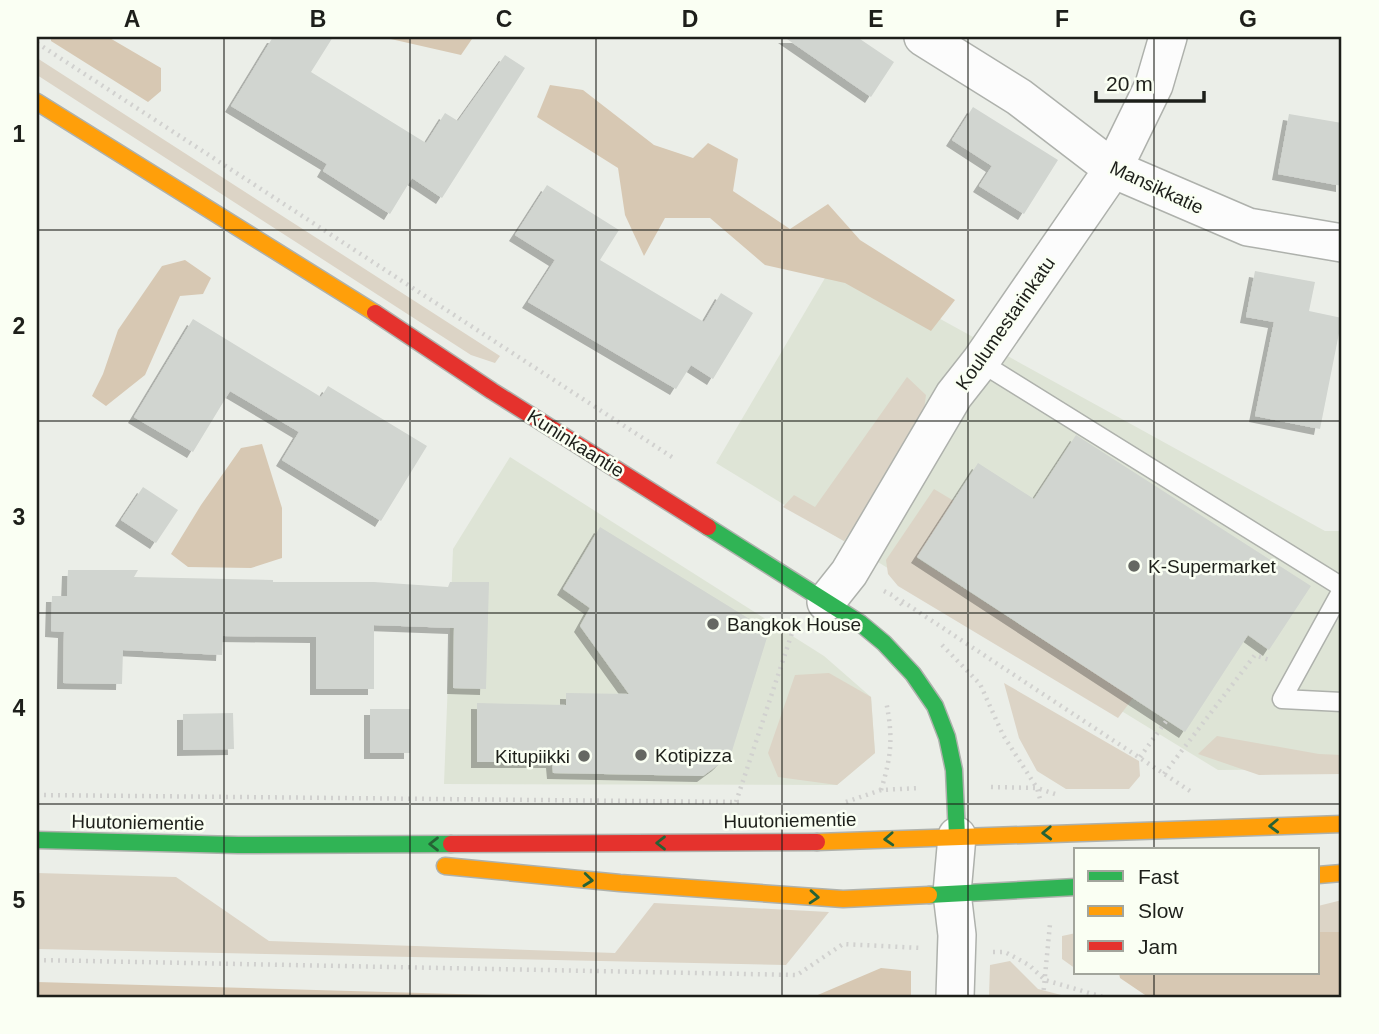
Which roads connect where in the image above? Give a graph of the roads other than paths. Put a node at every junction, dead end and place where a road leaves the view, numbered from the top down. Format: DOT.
graph roads {
  1 [pos="923,37"];
  2 [pos="1168,37"];
  3 [pos="37,102"];
  4 [pos="1113,169"];
  5 [pos="1342,243"];
  6 [pos="980,362"];
  7 [pos="1342,589"];
  8 [pos="811,611"];
  9 [pos="1342,702"];
  10 [pos="1342,824"];
  11 [pos="957,836"];
  12 [pos="37,840"];
  13 [pos="237,845"];
  14 [pos="395,861"];
  15 [pos="433,864"];
  16 [pos="1342,873"];
  17 [pos="1320,874"];
  18 [pos="1074,887"];
  19 [pos="952,893"];
  20 [pos="955,997"];
  1 -- 4 [label="street, Mansikkatie"];
  2 -- 4 [label="street, Koulumestarinkatu"];
  3 -- 8 [label="main road, Kuninkaantie"];
  4 -- 5 [label="street, Mansikkatie"];
  4 -- 6 [label="street, Koulumestarinkatu"];
  6 -- 7 [label="lane"];
  6 -- 8 [label="street, Koulumestarinkatu"];
  7 -- 9 [label="lane"];
  8 -- 11 [label="main road, Kuninkaantie"];
  10 -- 11 [label="main road, Huutoniementie, one-way"];
  11 -- 13 [label="main road, Huutoniementie, one-way"];
  11 -- 19 [label="street, Kuninkaantie"];
  12 -- 13 [label="main road, Huutoniementie"];
  13 -- 14 [label="main road, Huutoniementie"];
  15 -- 19 [label="main road, one-way"];
  16 -- 17 [label="main road"];
  18 -- 19 [label="main road"];
  19 -- 20 [label="street, Kuninkaantie"];
}
